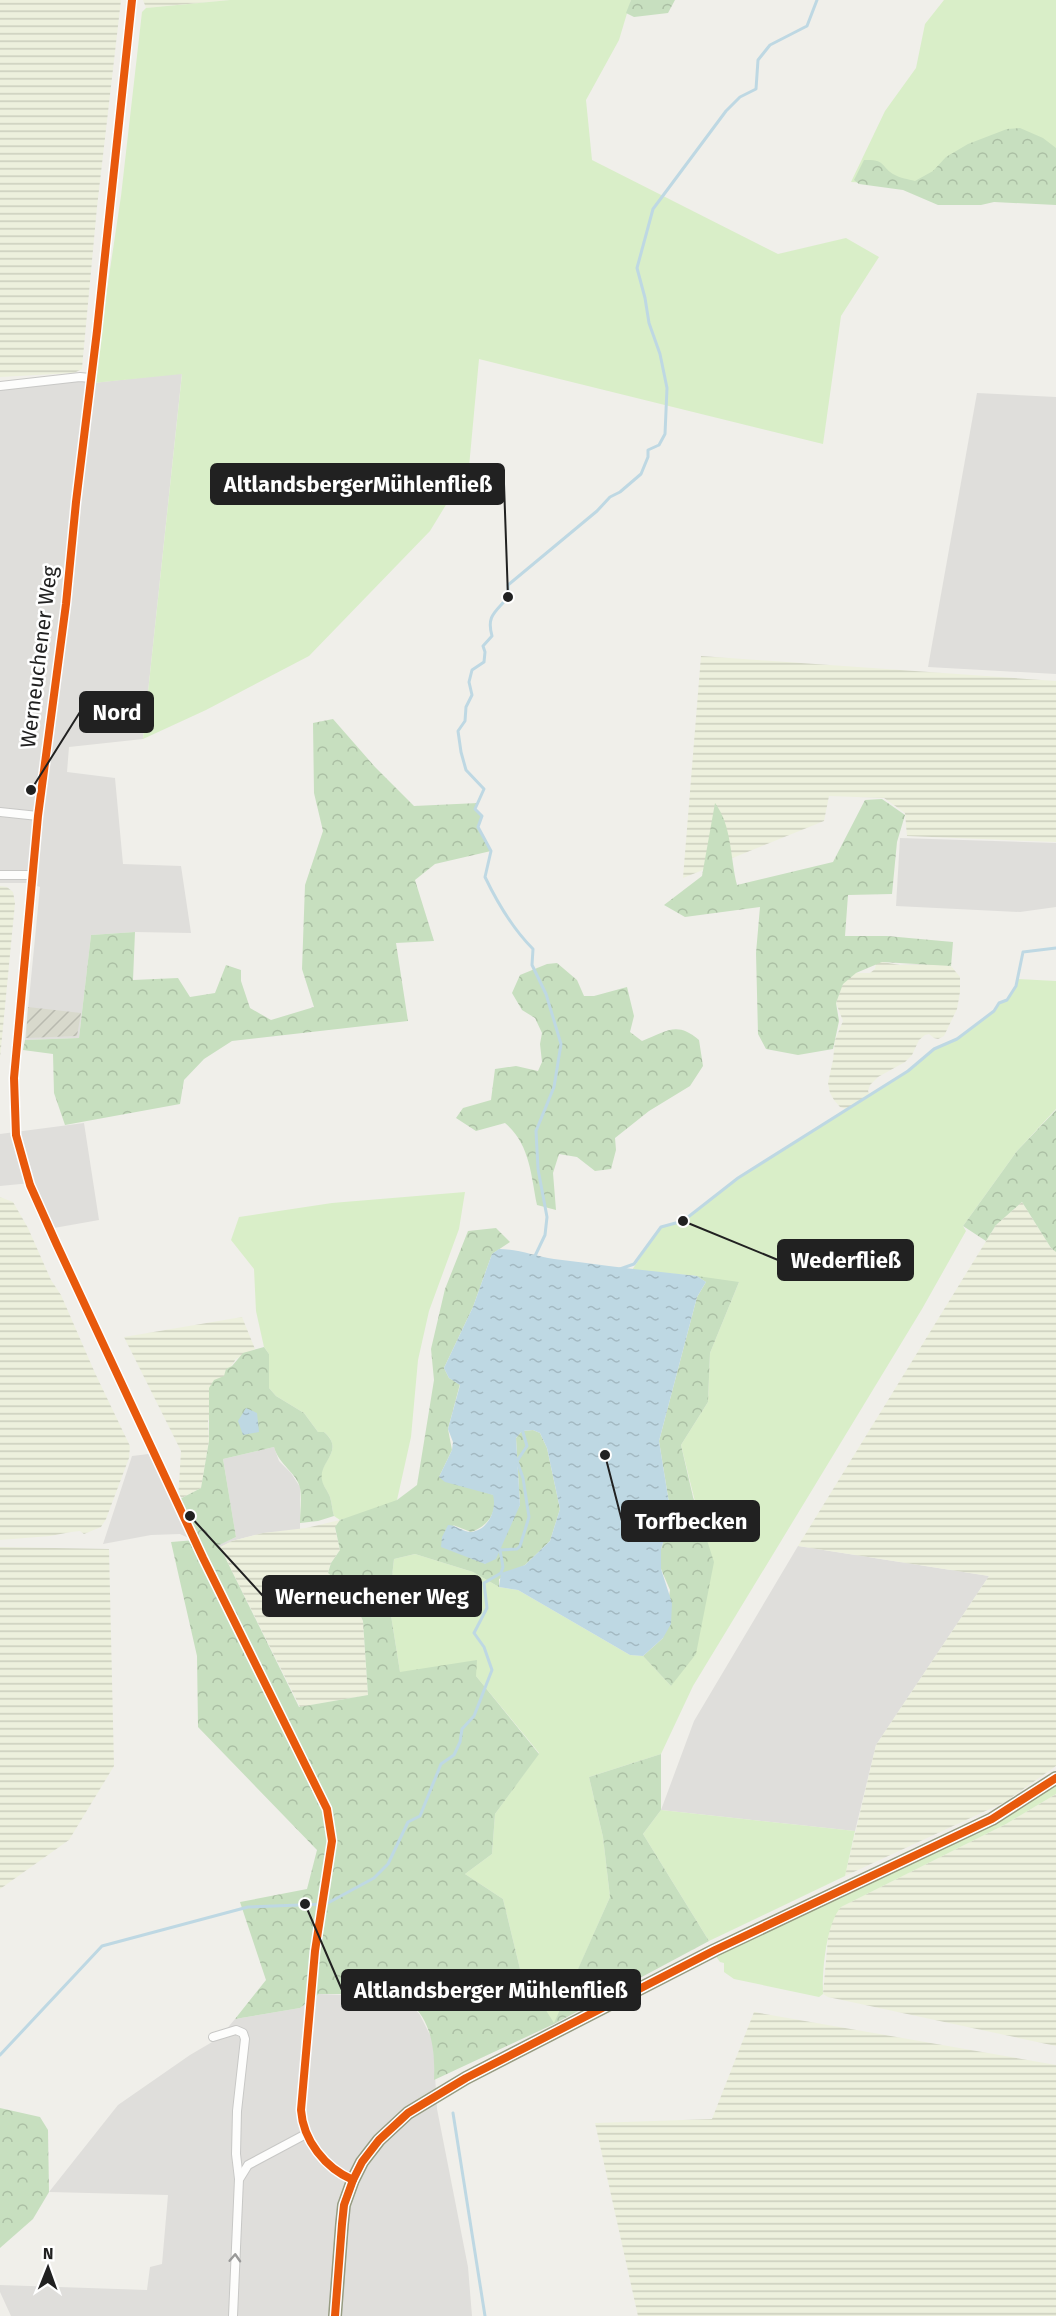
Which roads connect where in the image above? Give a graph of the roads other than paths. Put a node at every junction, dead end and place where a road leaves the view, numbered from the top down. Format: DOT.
graph roads {
  1 [pos="132,0"];
  2 [pos="90,378"];
  3 [pos="0,386"];
  4 [pos="0,812"];
  5 [pos="38,816"];
  6 [pos="0,874"];
  7 [pos="33,875"];
  8 [pos="1056,1778"];
  9 [pos="213,2037"];
  10 [pos="306,2134"];
  11 [pos="239,2179"];
  12 [pos="353,2180"];
  13 [pos="233,2316"];
  14 [pos="335,2316"];
  1 -- 2 [label="street, Werneuchener Weg"];
  2 -- 3 [label="street"];
  2 -- 5 [label="street, Werneuchener Weg"];
  4 -- 5 [label="street"];
  5 -- 7 [label="street, Werneuchener Weg"];
  6 -- 7 [label="street"];
  7 -- 10 [label="street, Werneuchener Weg"];
  8 -- 12 [label="street"];
  9 -- 11 [label="street"];
  10 -- 11 [label="street"];
  10 -- 12 [label="street, Werneuchener Weg"];
  13 -- 11 [label="street, one-way"];
  12 -- 14 [label="street"];
}
